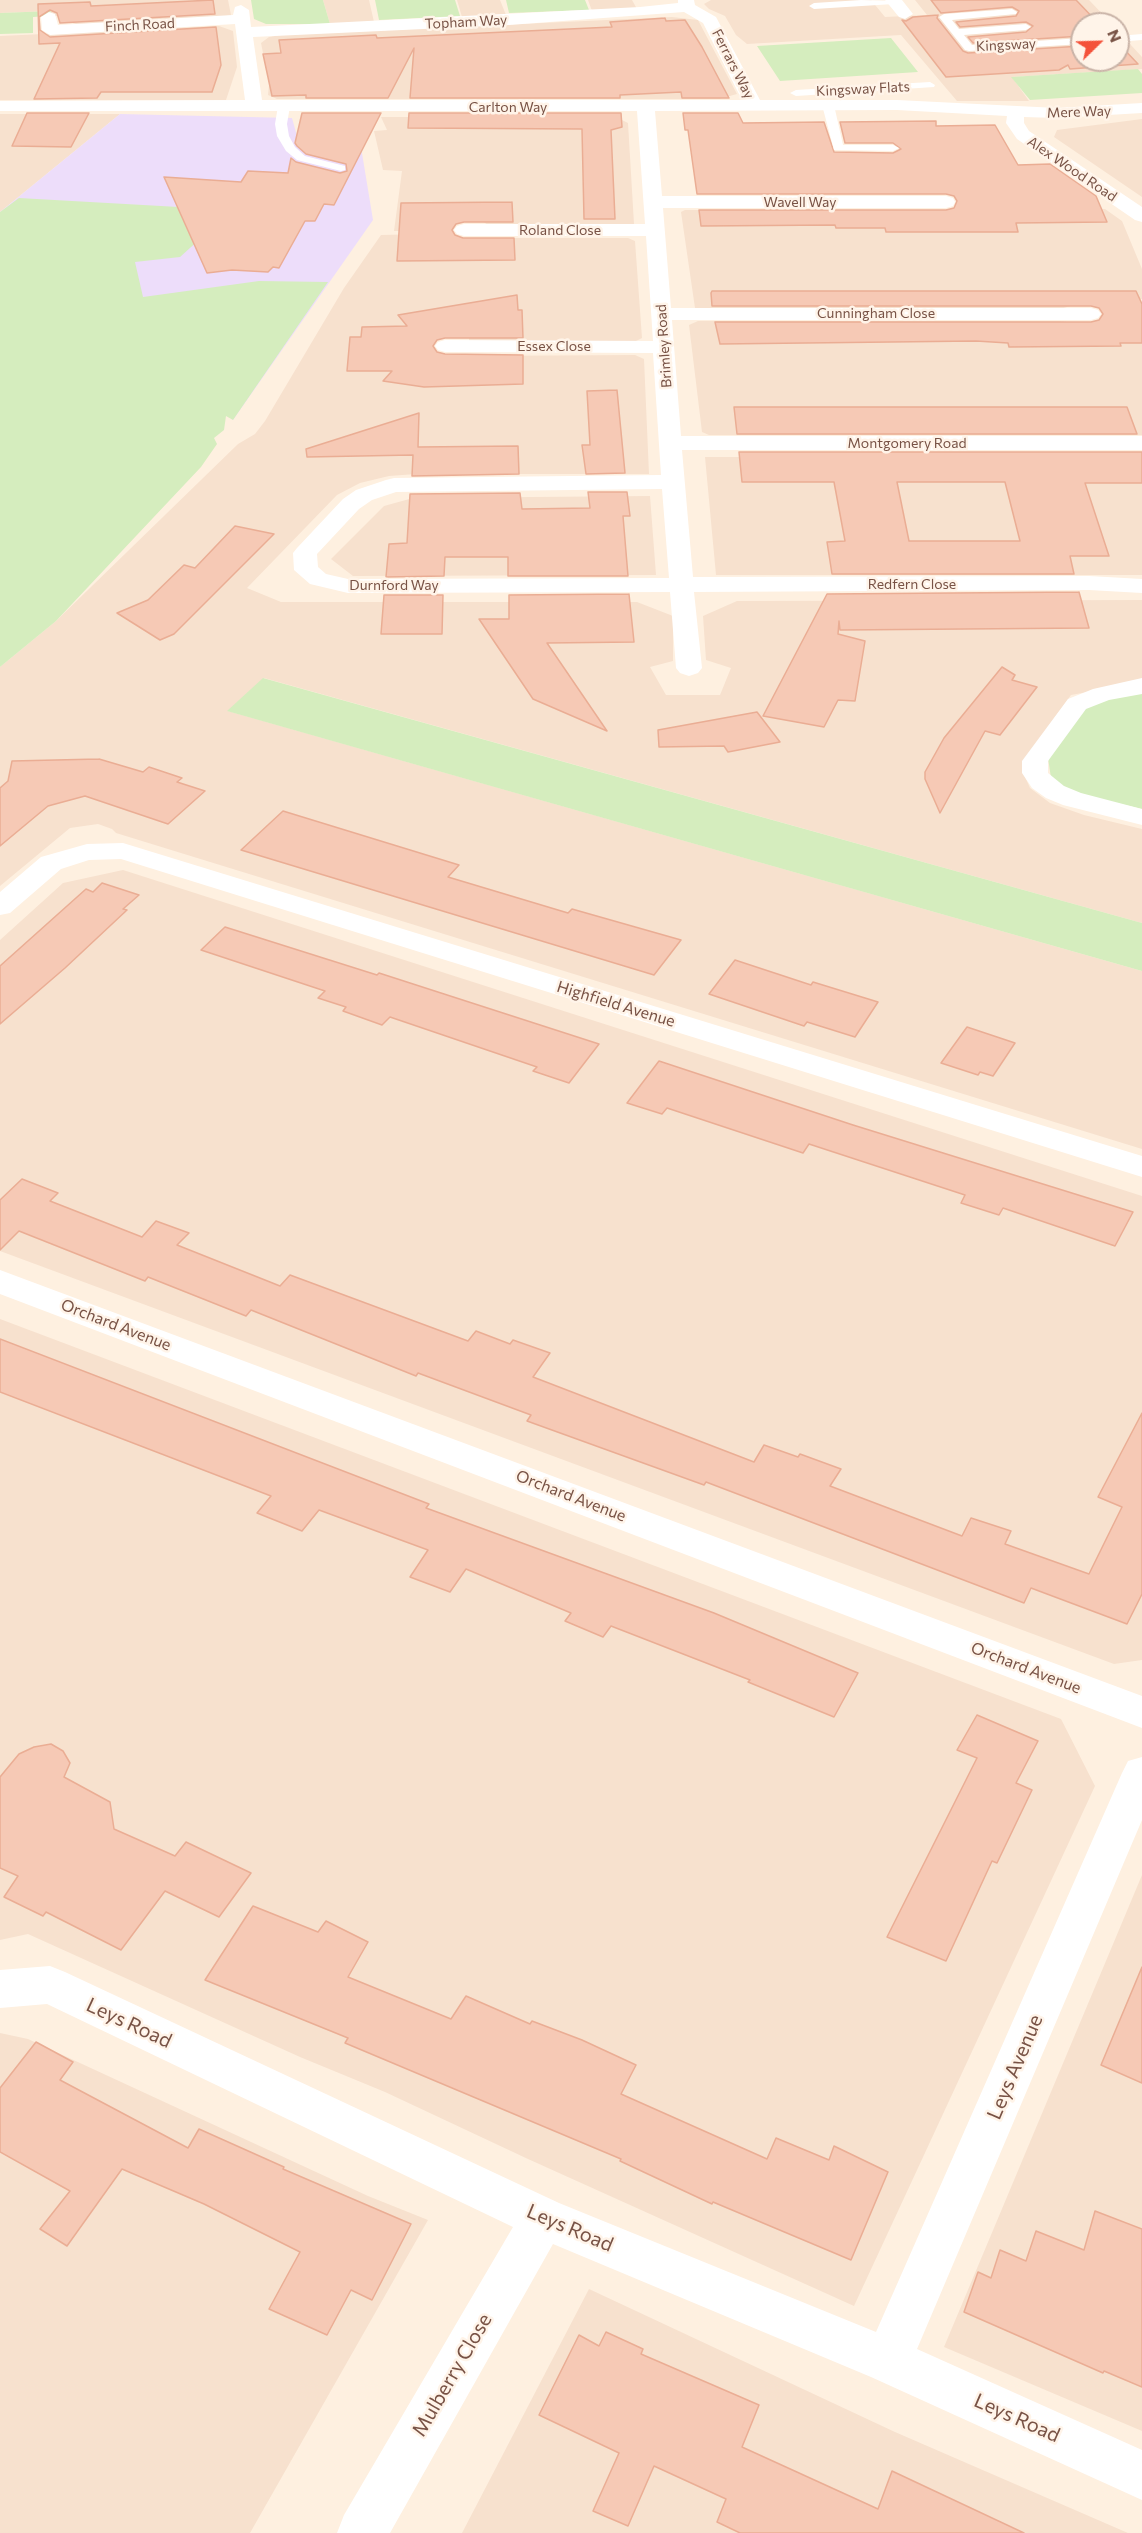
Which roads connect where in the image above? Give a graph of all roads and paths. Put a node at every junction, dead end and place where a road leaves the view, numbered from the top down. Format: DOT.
graph roads {
  1 [pos="240,0"];
  2 [pos="893,1"];
  3 [pos="687,3"];
  4 [pos="814,6"];
  5 [pos="1012,12"];
  6 [pos="905,14"];
  7 [pos="49,17"];
  8 [pos="244,25"];
  9 [pos="1026,27"];
  10 [pos="956,32"];
  11 [pos="1070,42"];
  12 [pos="930,85"];
  13 [pos="889,87"];
  14 [pos="796,93"];
  15 [pos="828,105"];
  16 [pos="897,105"];
  17 [pos="0,106"];
  18 [pos="254,106"];
  19 [pos="284,106"];
  20 [pos="754,106"];
  21 [pos="646,107"];
  22 [pos="1142,108"];
  23 [pos="1016,113"];
  24 [pos="892,148"];
  25 [pos="341,168"];
  26 [pos="653,202"];
  27 [pos="946,202"];
  28 [pos="1142,216"];
  29 [pos="464,230"];
  30 [pos="655,230"];
  31 [pos="662,314"];
  32 [pos="1091,314"];
  33 [pos="446,346"];
  34 [pos="663,347"];
  35 [pos="672,443"];
  36 [pos="1142,443"];
  37 [pos="673,482"];
  38 [pos="682,585"];
  39 [pos="1142,586"];
  40 [pos="689,668"];
  41 [pos="1142,686"];
  42 [pos="1142,816"];
  43 [pos="0,907"];
  44 [pos="1142,1167"];
  45 [pos="0,1281"];
  46 [pos="1142,1712"];
  47 [pos="1142,1773"];
  48 [pos="0,1989"];
  49 [pos="543,2218"];
  50 [pos="888,2360"];
  51 [pos="1142,2475"];
  52 [pos="362,2533"];
  1 -- 8 [label="street"];
  2 -- 4 [label="lane"];
  2 -- 6 [label="street"];
  3 -- 8 [label="street, Topham Way"];
  3 -- 20 [label="street, Ferrars Way"];
  5 -- 10 [label="lane, Kingsway"];
  7 -- 8 [label="street, Finch Road"];
  8 -- 18 [label="street"];
  9 -- 10 [label="lane"];
  10 -- 11 [label="lane, Kingsway"];
  12 -- 13 [label="lane, Kingsway Flats"];
  13 -- 14 [label="lane, Kingsway Flats"];
  13 -- 16 [label="lane"];
  15 -- 16 [label="street, Carlton Way"];
  15 -- 20 [label="street, Carlton Way"];
  15 -- 24 [label="lane"];
  16 -- 23 [label="street, Carlton Way"];
  17 -- 18 [label="street, Carlton Way"];
  18 -- 19 [label="street, Carlton Way"];
  19 -- 21 [label="street, Carlton Way"];
  19 -- 25 [label="lane"];
  20 -- 21 [label="street, Carlton Way"];
  21 -- 26 [label="street, Brimley Road"];
  22 -- 23 [label="street, Mere Way"];
  23 -- 28 [label="street, Alex Wood Road"];
  26 -- 27 [label="street, Wavell Way"];
  26 -- 30 [label="street, Brimley Road"];
  29 -- 30 [label="street, Roland Close"];
  30 -- 31 [label="street, Brimley Road"];
  31 -- 32 [label="street, Cunningham Close"];
  31 -- 34 [label="street, Brimley Road"];
  33 -- 34 [label="street, Essex Close"];
  34 -- 35 [label="street, Brimley Road"];
  35 -- 36 [label="street, Montgomery Road"];
  35 -- 37 [label="street, Brimley Road"];
  37 -- 38 [label="street, Brimley Road"];
  37 -- 38 [label="street, Durnford Way"];
  38 -- 39 [label="street, Redfern Close"];
  38 -- 40 [label="street, Brimley Road"];
  41 -- 42 [label="street"];
  43 -- 44 [label="street, Highfield Avenue"];
  45 -- 46 [label="street, Orchard Avenue"];
  47 -- 50 [label="street, Leys Avenue"];
  48 -- 49 [label="street, Leys Road"];
  49 -- 50 [label="street, Leys Road"];
  49 -- 52 [label="street, Mulberry Close"];
  50 -- 51 [label="street, Leys Road"];
}
